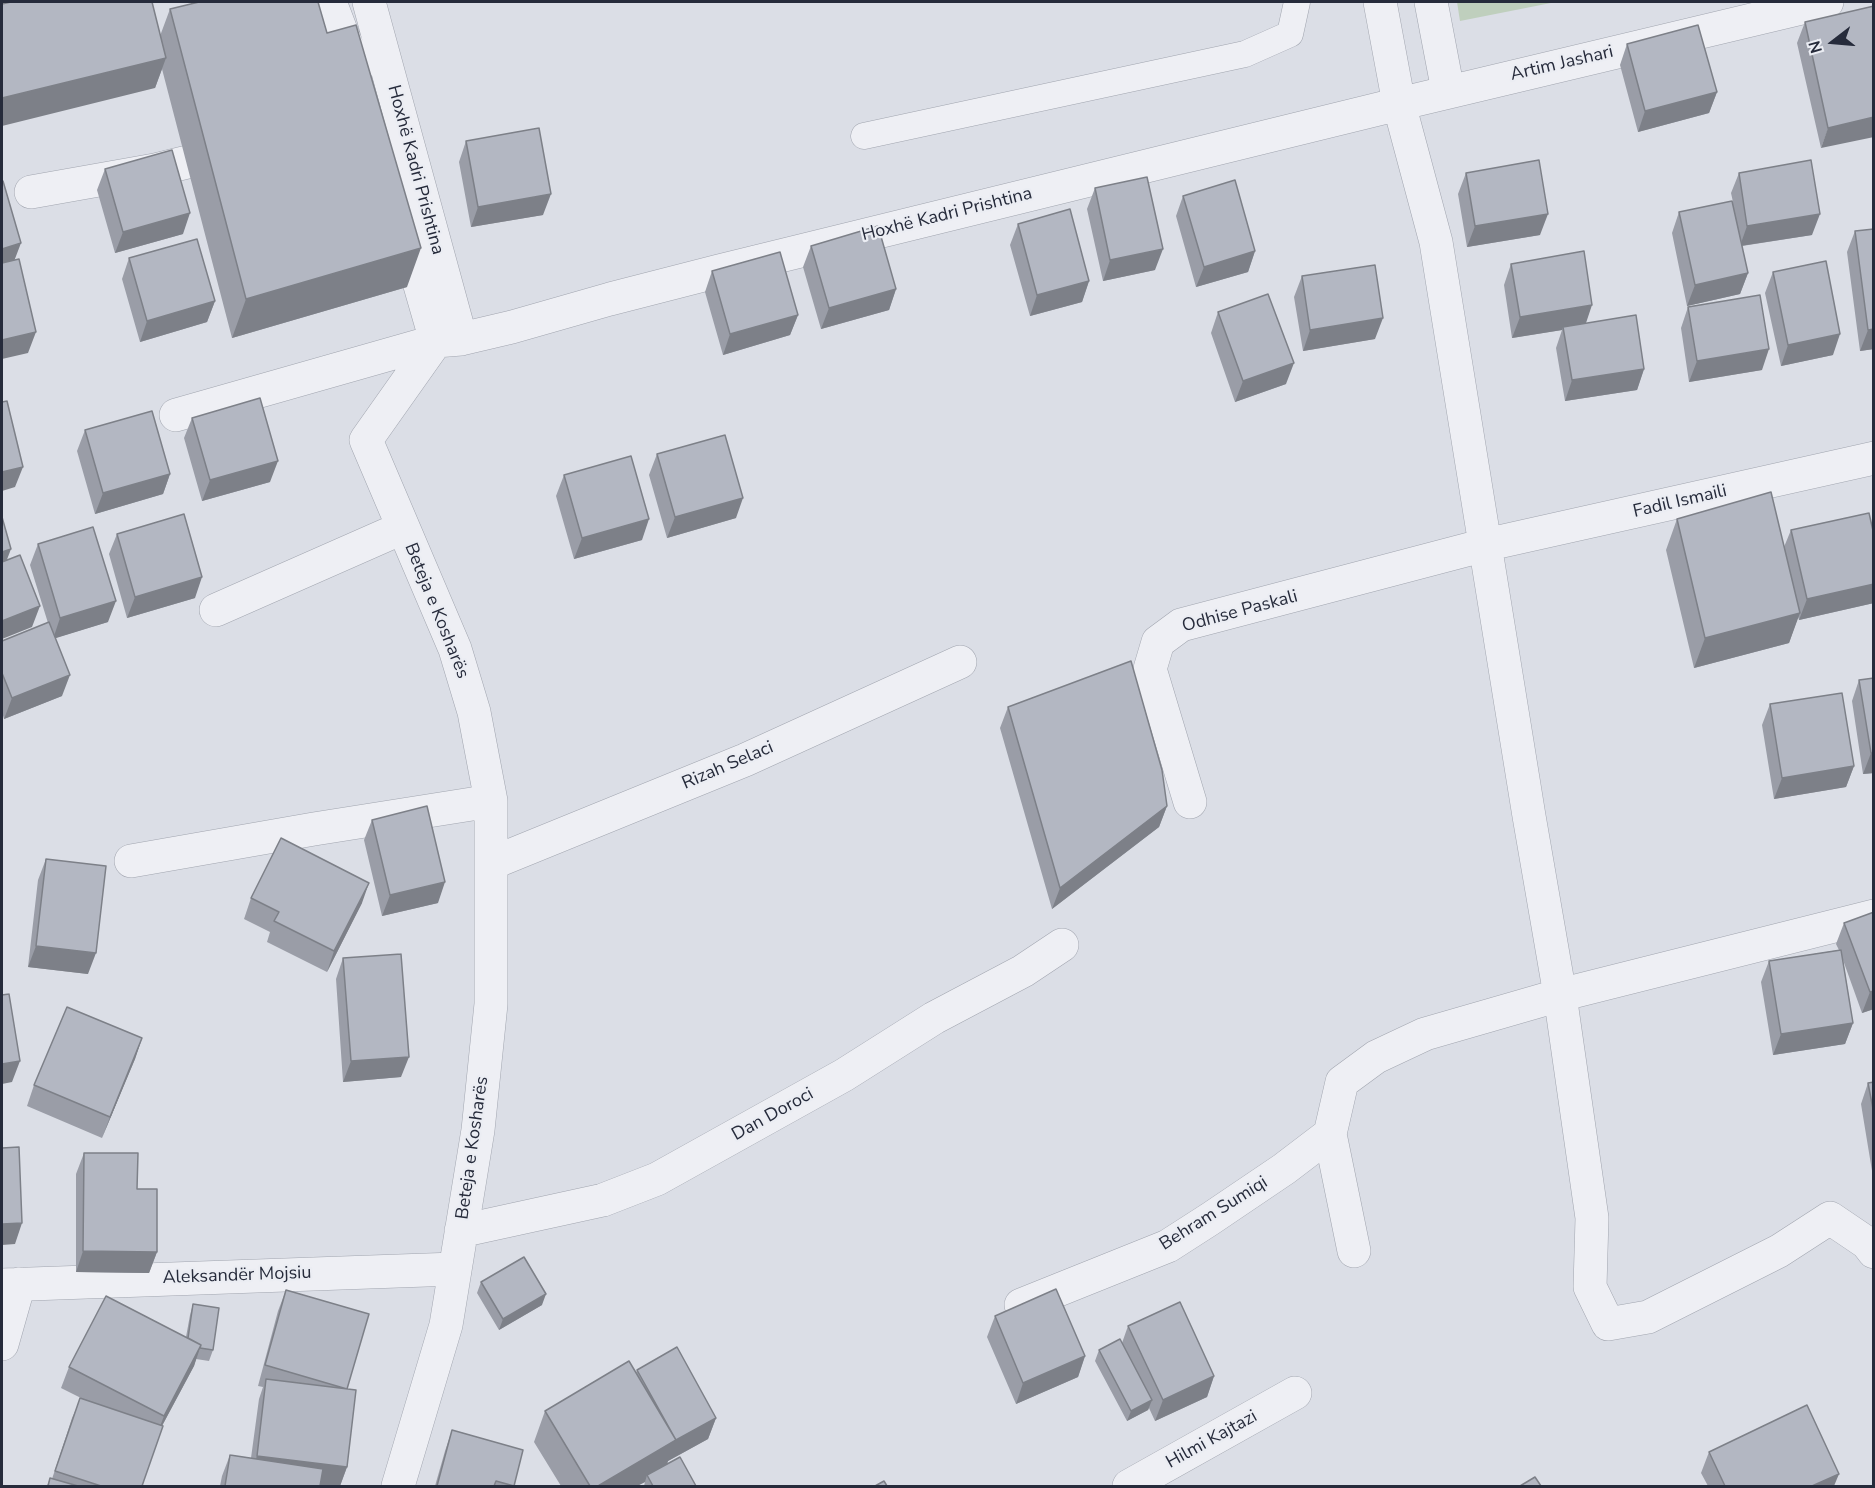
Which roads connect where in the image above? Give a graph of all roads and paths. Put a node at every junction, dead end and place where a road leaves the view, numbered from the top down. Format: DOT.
graph roads {
  1 [pos="330,2"];
  2 [pos="369,2"];
  3 [pos="1297,2"];
  4 [pos="1380,2"];
  5 [pos="1431,2"];
  6 [pos="1827,2"];
  7 [pos="1448,92"];
  8 [pos="1399,104"];
  9 [pos="864,136"];
  10 [pos="258,145"];
  11 [pos="31,192"];
  12 [pos="448,340"];
  13 [pos="176,415"];
  14 [pos="1874,458"];
  15 [pos="402,528"];
  16 [pos="1485,546"];
  17 [pos="216,610"];
  18 [pos="960,662"];
  19 [pos="491,801"];
  20 [pos="1190,802"];
  21 [pos="131,861"];
  22 [pos="492,862"];
  23 [pos="1874,916"];
  24 [pos="1062,945"];
  25 [pos="1560,994"];
  26 [pos="1330,1134"];
  27 [pos="461,1231"];
  28 [pos="1354,1251"];
  29 [pos="1874,1252"];
  30 [pos="455,1269"];
  31 [pos="10,1284"];
  32 [pos="1021,1305"];
  33 [pos="2,1344"];
  34 [pos="1296,1393"];
  35 [pos="398,1486"];
  36 [pos="1129,1486"];
  1 -- 12 [label="street"];
  2 -- 12 [label="street, Hoxhë Kadri Prishtina"];
  3 -- 9 [label="lane"];
  4 -- 8 [label="street"];
  5 -- 7 [label="street"];
  6 -- 7 [label="street, Artim Jashari"];
  7 -- 8 [label="street, Artim Jashari"];
  8 -- 12 [label="street, Hoxhë Kadri Prishtina"];
  8 -- 16 [label="street"];
  10 -- 11 [label="street"];
  12 -- 13 [label="street"];
  12 -- 15 [label="street, Beteja e Kosharës"];
  14 -- 16 [label="street, Fadil Ismaili"];
  15 -- 17 [label="street, Beteja e Kosharës"];
  15 -- 19 [label="street, Beteja e Kosharës"];
  16 -- 20 [label="street, Odhise Paskali"];
  16 -- 25 [label="street"];
  18 -- 22 [label="street, Rizah Selaci"];
  19 -- 21 [label="street"];
  19 -- 22 [label="street, Beteja e Kosharës"];
  22 -- 27 [label="street, Beteja e Kosharës"];
  23 -- 25 [label="street"];
  24 -- 27 [label="street, Dan Doroci"];
  25 -- 26 [label="street"];
  25 -- 29 [label="street"];
  26 -- 28 [label="street"];
  26 -- 32 [label="street, Behram Sumiqi"];
  27 -- 30 [label="street, Beteja e Kosharës"];
  30 -- 31 [label="street, Aleksandër Mojsiu"];
  30 -- 35 [label="street, Beteja e Kosharës"];
  31 -- 33 [label="street, Aleksandër Mojsiu"];
  34 -- 36 [label="street, Hilmi Kajtazi"];
}
